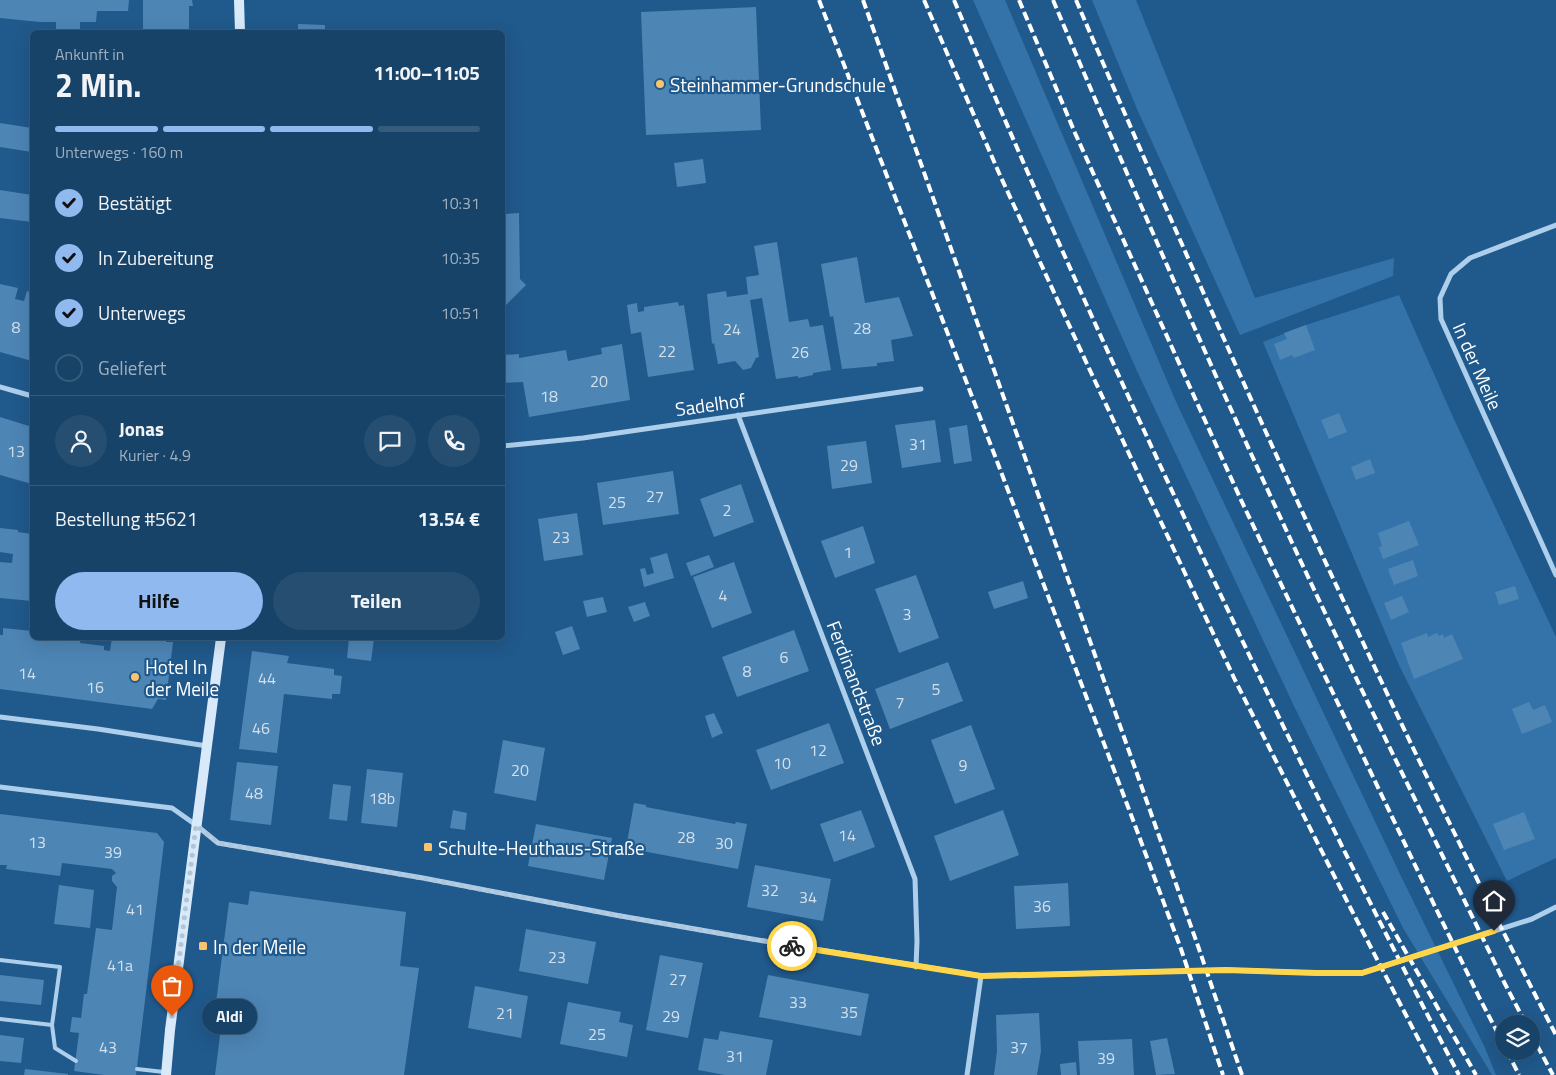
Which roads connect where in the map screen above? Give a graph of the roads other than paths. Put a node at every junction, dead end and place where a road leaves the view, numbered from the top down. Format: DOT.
graph roads {
  1 [pos="240,0"];
  2 [pos="240,30"];
  3 [pos="1556,225"];
  4 [pos="0,387"];
  5 [pos="921,389"];
  6 [pos="30,395"];
  7 [pos="738,415"];
  8 [pos="505,446"];
  9 [pos="1556,575"];
  10 [pos="221,640"];
  11 [pos="0,717"];
  12 [pos="208,747"];
  13 [pos="0,787"];
  14 [pos="196,825"];
  15 [pos="1556,906"];
  16 [pos="0,960"];
  17 [pos="916,967"];
  18 [pos="981,976"];
  19 [pos="0,1019"];
  20 [pos="52,1025"];
  21 [pos="76,1061"];
  22 [pos="137,1069"];
  23 [pos="166,1074"];
  24 [pos="967,1075"];
  1 -- 2 [label="main road"];
  3 -- 9 [label="street, In der Meile"];
  4 -- 6 [label="street"];
  5 -- 7 [label="street, Sadelhof"];
  7 -- 8 [label="street, Sadelhof"];
  7 -- 17 [label="street, Ferdinandstraße"];
  10 -- 12 [label="main road"];
  11 -- 12 [label="street"];
  12 -- 14 [label="main road"];
  13 -- 14 [label="street"];
  14 -- 17 [label="street"];
  14 -- 23 [label="main road"];
  15 -- 18 [label="street"];
  16 -- 20 [label="lane"];
  17 -- 18 [label="street"];
  18 -- 24 [label="street"];
  19 -- 20 [label="lane"];
  20 -- 21 [label="lane"];
  22 -- 23 [label="lane"];
}
